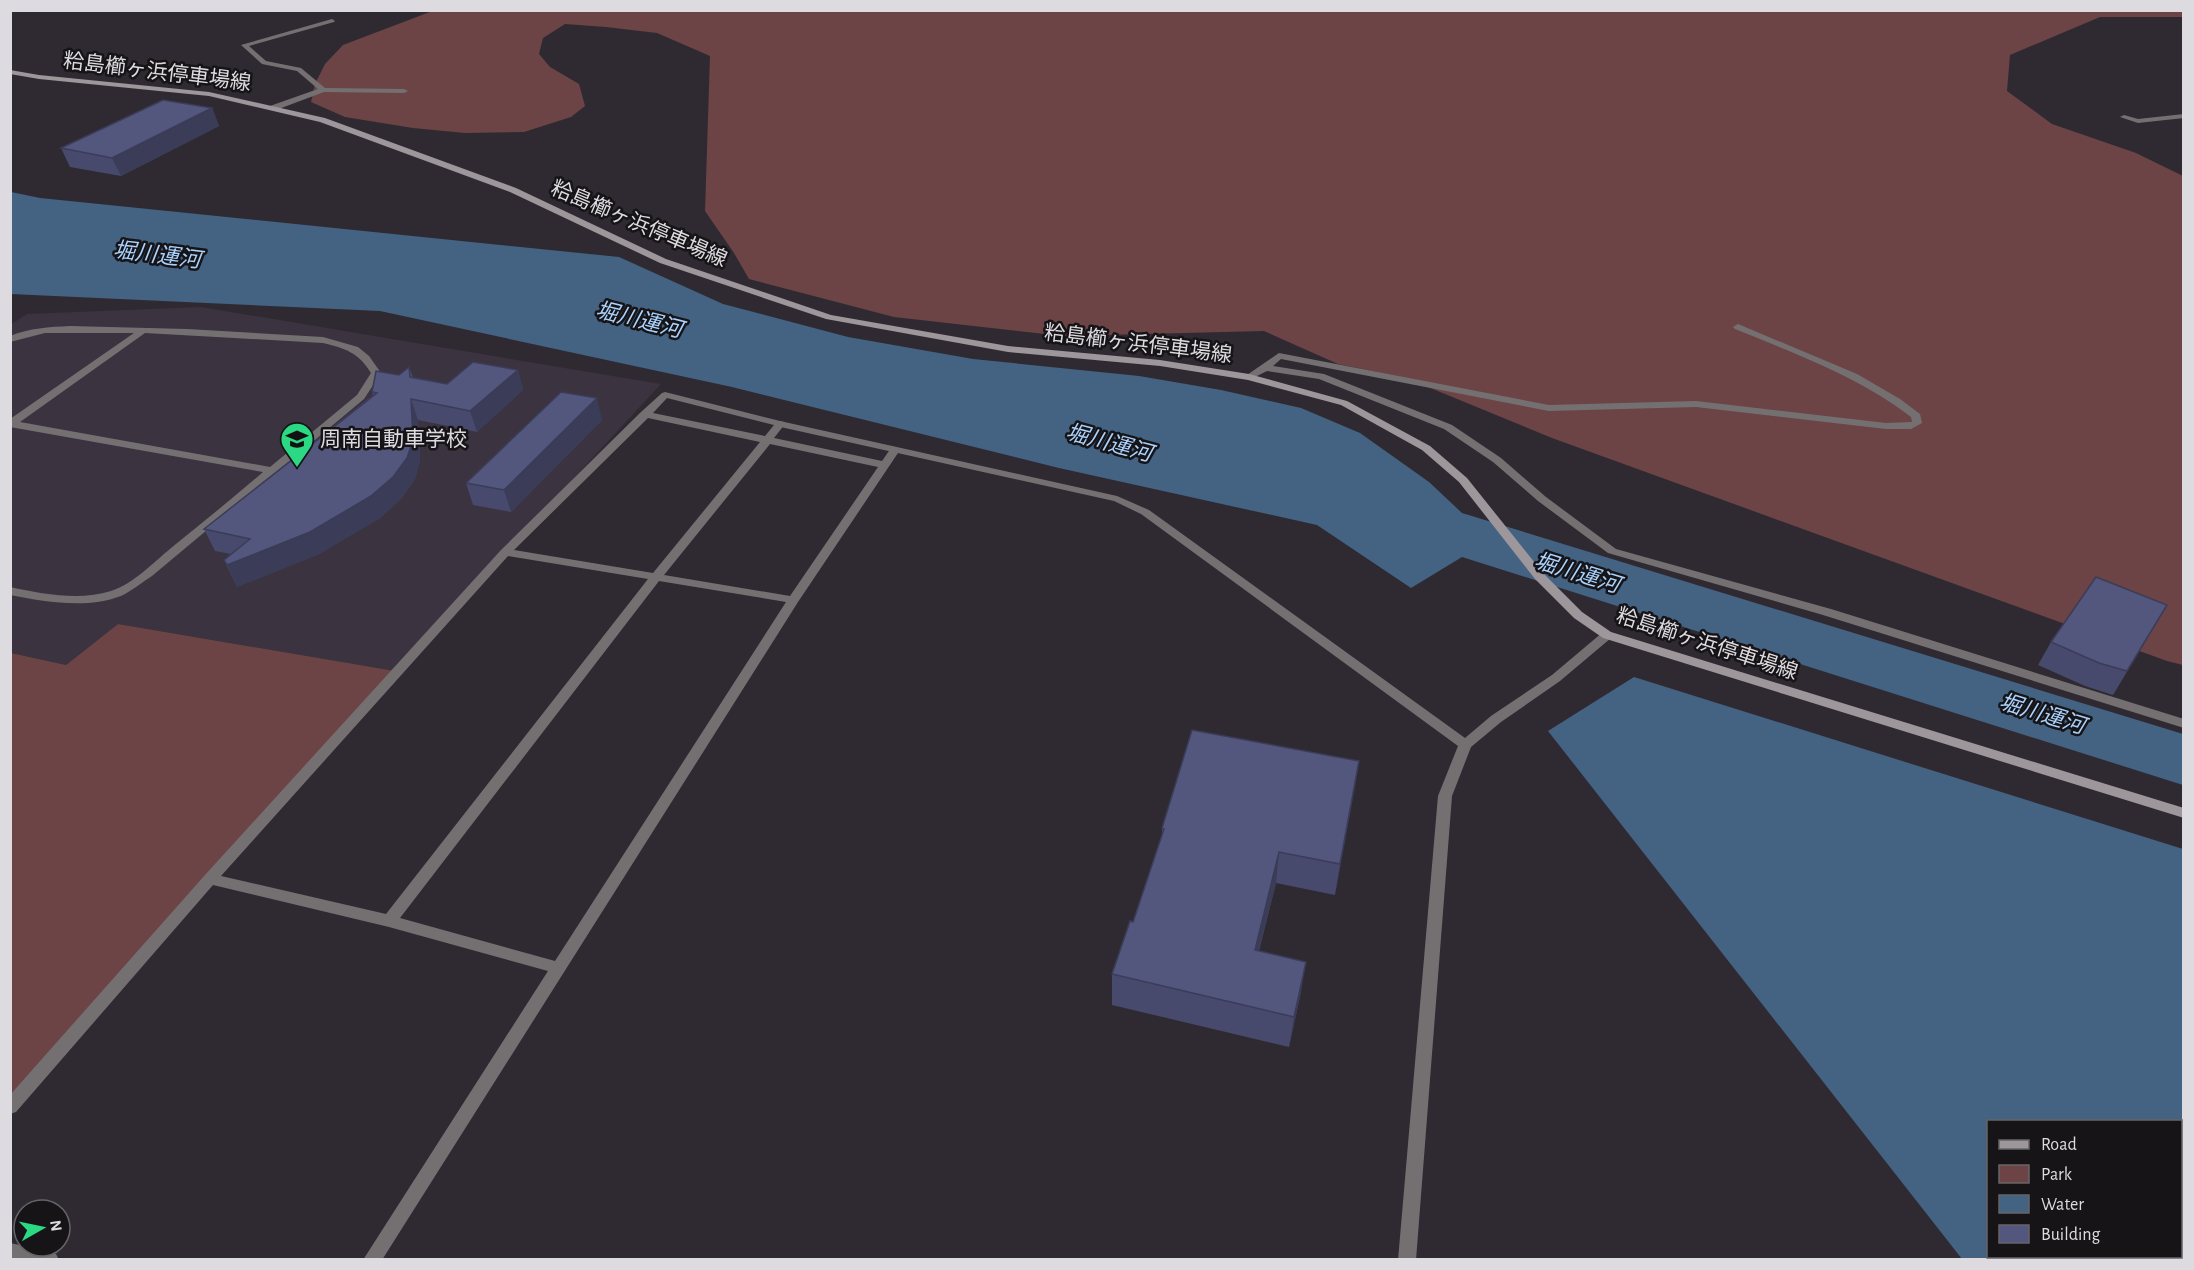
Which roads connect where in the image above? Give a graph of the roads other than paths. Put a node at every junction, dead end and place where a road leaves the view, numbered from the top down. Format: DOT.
graph roads {
  1 [pos="332,21"];
  2 [pos="10,72"];
  3 [pos="323,90"];
  4 [pos="404,91"];
  5 [pos="273,108"];
  6 [pos="2184,116"];
  7 [pos="2124,117"];
  8 [pos="1738,327"];
  9 [pos="144,330"];
  10 [pos="10,339"];
  11 [pos="1266,368"];
  12 [pos="1249,377"];
  13 [pos="645,414"];
  14 [pos="11,423"];
  15 [pos="780,424"];
  16 [pos="767,439"];
  17 [pos="896,450"];
  18 [pos="885,465"];
  19 [pos="273,471"];
  20 [pos="505,552"];
  21 [pos="656,577"];
  22 [pos="10,591"];
  23 [pos="793,600"];
  24 [pos="1607,635"];
  25 [pos="2184,724"];
  26 [pos="1465,745"];
  27 [pos="2184,813"];
  28 [pos="210,879"];
  29 [pos="389,921"];
  30 [pos="559,968"];
  31 [pos="10,1107"];
  32 [pos="10,1251"];
  33 [pos="50,1260"];
  34 [pos="372,1260"];
  35 [pos="1407,1260"];
  1 -- 3 [label="street"];
  2 -- 5 [label="main road, 粭島櫛ヶ浜停車場線"];
  3 -- 4 [label="street"];
  3 -- 5 [label="street"];
  5 -- 12 [label="main road, 粭島櫛ヶ浜停車場線"];
  6 -- 7 [label="street"];
  8 -- 11 [label="street"];
  9 -- 10 [label="street"];
  9 -- 14 [label="street"];
  9 -- 19 [label="street"];
  11 -- 12 [label="street"];
  11 -- 25 [label="street"];
  12 -- 24 [label="main road, 粭島櫛ヶ浜停車場線"];
  13 -- 15 [label="street"];
  13 -- 16 [label="street"];
  13 -- 20 [label="street"];
  14 -- 19 [label="street"];
  15 -- 16 [label="street"];
  15 -- 17 [label="street"];
  16 -- 18 [label="street"];
  16 -- 21 [label="street"];
  17 -- 18 [label="street"];
  17 -- 26 [label="street"];
  18 -- 23 [label="street"];
  19 -- 22 [label="street"];
  20 -- 21 [label="street"];
  20 -- 28 [label="street"];
  21 -- 23 [label="street"];
  21 -- 29 [label="street"];
  23 -- 30 [label="street"];
  24 -- 26 [label="street"];
  24 -- 27 [label="main road, 粭島櫛ヶ浜停車場線"];
  26 -- 35 [label="street"];
  28 -- 29 [label="street"];
  28 -- 31 [label="street"];
  29 -- 30 [label="street"];
  30 -- 34 [label="street"];
  32 -- 33 [label="street"];
}
